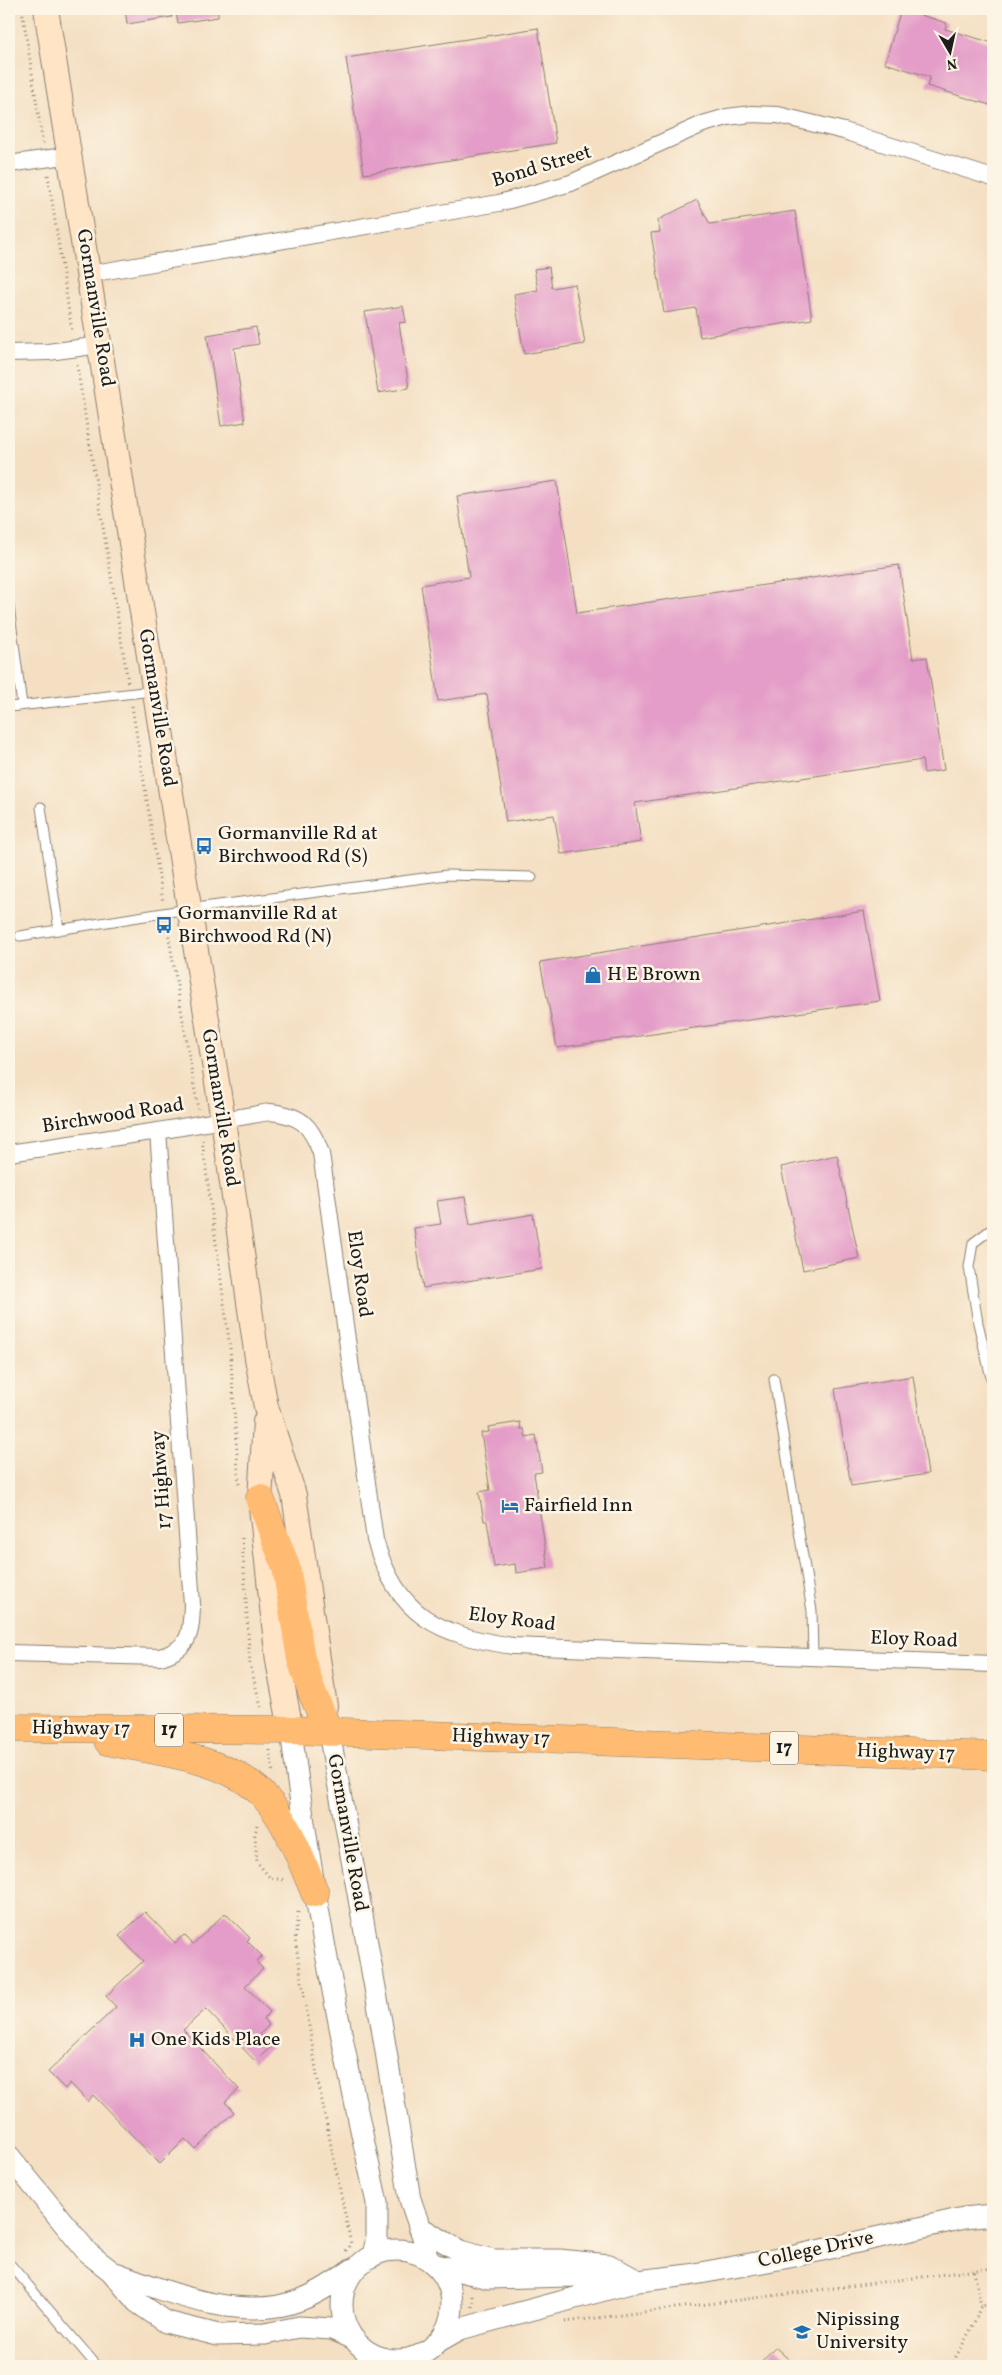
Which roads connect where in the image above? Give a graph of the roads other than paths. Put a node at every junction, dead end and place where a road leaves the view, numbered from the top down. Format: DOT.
graph roads {
  1 [pos="46,9"];
  2 [pos="71,155"];
  3 [pos="9,164"];
  4 [pos="993,178"];
  5 [pos="89,274"];
  6 [pos="101,345"];
  7 [pos="9,353"];
  8 [pos="9,606"];
  9 [pos="154,691"];
  10 [pos="22,705"];
  11 [pos="9,707"];
  12 [pos="41,807"];
  13 [pos="532,877"];
  14 [pos="188,909"];
  15 [pos="59,930"];
  16 [pos="20,936"];
  17 [pos="212,1122"];
  18 [pos="158,1132"];
  19 [pos="9,1153"];
  20 [pos="993,1228"];
  21 [pos="774,1379"];
  22 [pos="993,1386"];
  23 [pos="266,1407"];
  24 [pos="249,1492"];
  25 [pos="9,1653"];
  26 [pos="813,1657"];
  27 [pos="993,1664"];
  28 [pos="9,1728"];
  29 [pos="48,1729"];
  30 [pos="279,1730"];
  31 [pos="329,1732"];
  32 [pos="993,1756"];
  33 [pos="307,1899"];
  34 [pos="9,2156"];
  35 [pos="993,2215"];
  36 [pos="419,2227"];
  37 [pos="373,2256"];
  38 [pos="9,2262"];
  39 [pos="348,2262"];
  40 [pos="431,2262"];
  41 [pos="111,2271"];
  42 [pos="638,2281"];
  43 [pos="361,2351"];
  44 [pos="428,2352"];
  45 [pos="97,2366"];
  1 -- 2 [label="main road, Gormanville Road"];
  2 -- 3 [label="street"];
  2 -- 5 [label="main road, Gormanville Road"];
  4 -- 5 [label="street, Bond Street"];
  5 -- 6 [label="main road, Gormanville Road"];
  6 -- 7 [label="street"];
  6 -- 9 [label="main road, Gormanville Road"];
  8 -- 10 [label="lane"];
  9 -- 10 [label="lane"];
  9 -- 14 [label="main road, Gormanville Road"];
  10 -- 11 [label="lane"];
  12 -- 15 [label="lane"];
  13 -- 14 [label="lane"];
  14 -- 15 [label="lane"];
  14 -- 17 [label="main road, Gormanville Road"];
  15 -- 16 [label="lane"];
  17 -- 18 [label="street, Birchwood Road"];
  17 -- 23 [label="main road, Gormanville Road"];
  17 -- 26 [label="street, Eloy Road"];
  18 -- 19 [label="street, Birchwood Road"];
  18 -- 25 [label="street, 17 Highway"];
  20 -- 22 [label="lane"];
  21 -- 26 [label="lane"];
  23 -- 24 [label="main road, Gormanville Road"];
  23 -- 31 [label="main road, Gormanville Road"];
  24 -- 30 [label="main road, Gormanville Road"];
  24 -- 31 [label="highway"];
  26 -- 27 [label="street, Eloy Road"];
  28 -- 29 [label="highway, Highway 17 / 17"];
  29 -- 30 [label="highway, Highway 17 / 17"];
  29 -- 33 [label="highway"];
  30 -- 31 [label="highway, Highway 17 / 17"];
  30 -- 33 [label="street, Gormanville Road"];
  31 -- 32 [label="highway, Highway 17 / 17"];
  31 -- 36 [label="street, Gormanville Road"];
  33 -- 37 [label="street, Gormanville Road"];
  34 -- 41 [label="street"];
  35 -- 42 [label="street, College Drive"];
  36 -- 40 [label="street, Gormanville Road"];
  36 -- 42 [label="street"];
  37 -- 39 [label="street"];
  37 -- 40 [label="street"];
  38 -- 45 [label="lane"];
  39 -- 41 [label="street"];
  39 -- 43 [label="street"];
  40 -- 42 [label="street, College Drive"];
  40 -- 44 [label="street"];
  41 -- 43 [label="street"];
  42 -- 44 [label="street, College Drive"];
  43 -- 44 [label="street"];
}
